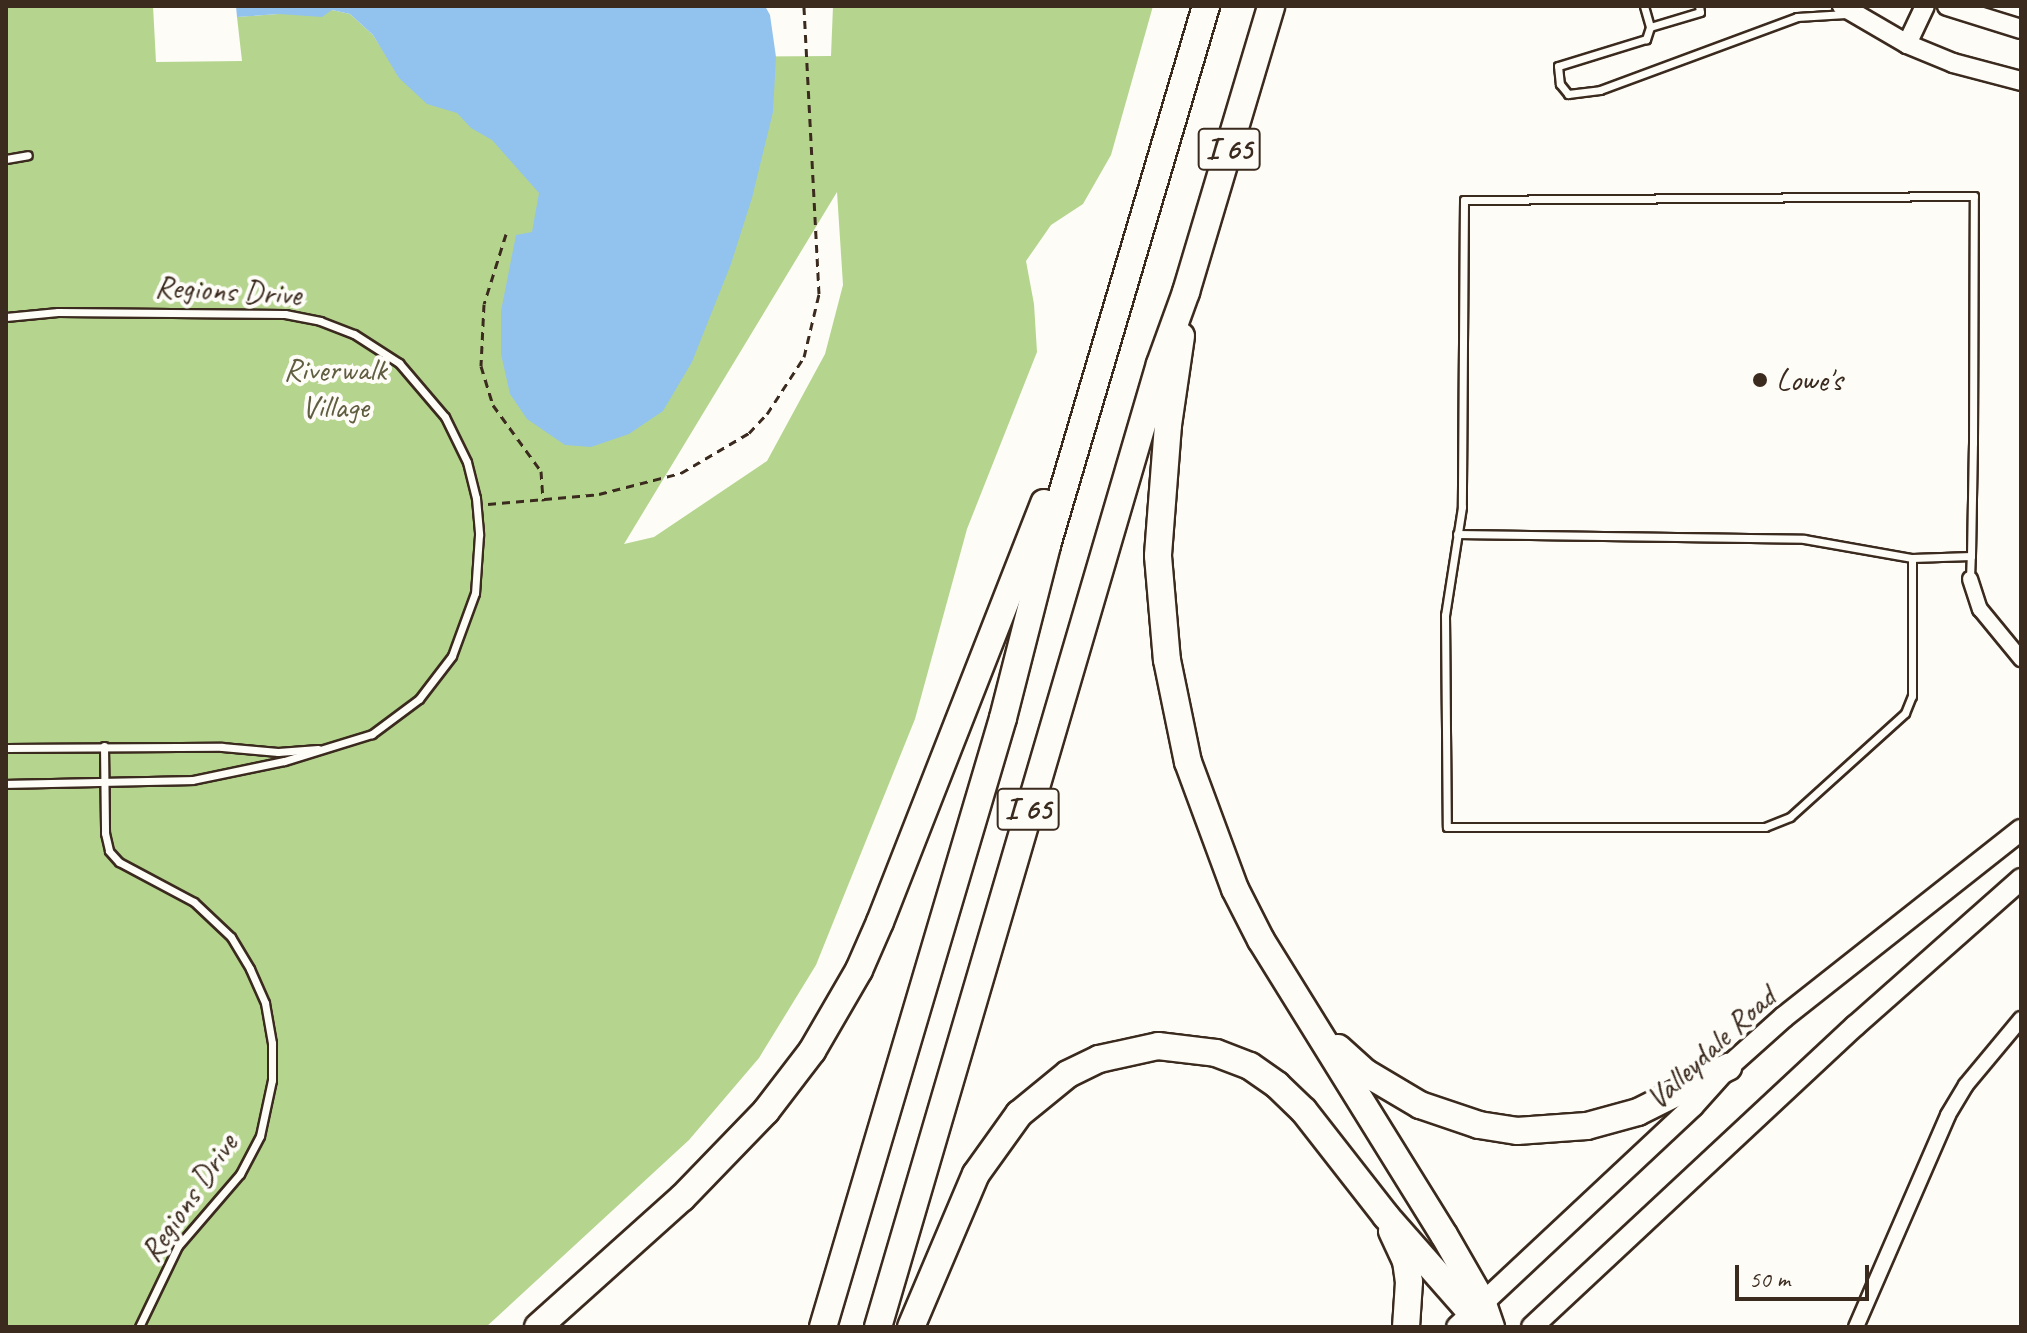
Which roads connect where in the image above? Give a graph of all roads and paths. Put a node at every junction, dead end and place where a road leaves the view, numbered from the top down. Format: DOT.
graph roads {
  1 [pos="804,6"];
  2 [pos="1206,6"];
  3 [pos="1271,6"];
  4 [pos="1644,6"];
  5 [pos="1699,6"];
  6 [pos="1799,6"];
  7 [pos="1925,6"];
  8 [pos="1949,6"];
  9 [pos="1847,10"];
  10 [pos="1797,17"];
  11 [pos="1650,27"];
  12 [pos="2021,29"];
  13 [pos="1907,44"];
  14 [pos="2021,81"];
  15 [pos="28,155"];
  16 [pos="6,159"];
  17 [pos="506,234"];
  18 [pos="1186,292"];
  19 [pos="6,317"];
  20 [pos="1088,405"];
  21 [pos="543,501"];
  22 [pos="477,505"];
  23 [pos="1457,534"];
  24 [pos="1971,556"];
  25 [pos="1912,558"];
  26 [pos="1970,579"];
  27 [pos="2021,659"];
  28 [pos="104,746"];
  29 [pos="340,747"];
  30 [pos="6,748"];
  31 [pos="106,783"];
  32 [pos="6,784"];
  33 [pos="2021,830"];
  34 [pos="2021,879"];
  35 [pos="2021,1019"];
  36 [pos="1321,1036"];
  37 [pos="1728,1067"];
  38 [pos="1386,1216"];
  39 [pos="1477,1320"];
  40 [pos="139,1327"];
  41 [pos="538,1327"];
  42 [pos="823,1327"];
  43 [pos="878,1327"];
  44 [pos="911,1327"];
  45 [pos="1406,1327"];
  46 [pos="1532,1327"];
  47 [pos="1856,1327"];
  1 -- 21 [label="path"];
  2 -- 20 [label="highway, I 65"];
  3 -- 18 [label="highway, I 65"];
  4 -- 11 [label="lane"];
  5 -- 11 [label="lane"];
  6 -- 10 [label="lane"];
  7 -- 13 [label="street"];
  8 -- 12 [label="street"];
  9 -- 10 [label="lane"];
  9 -- 13 [label="street"];
  10 -- 11 [label="lane"];
  13 -- 14 [label="street"];
  15 -- 16 [label="lane"];
  17 -- 21 [label="path"];
  18 -- 36 [label="highway"];
  18 -- 43 [label="highway, I 65"];
  19 -- 22 [label="lane, Regions Drive"];
  20 -- 41 [label="highway"];
  20 -- 42 [label="highway, I 65"];
  21 -- 22 [label="path"];
  22 -- 29 [label="lane, Regions Drive"];
  23 -- 24 [label="lane"];
  23 -- 25 [label="lane"];
  23 -- 25 [label="lane"];
  24 -- 25 [label="lane"];
  24 -- 26 [label="lane"];
  26 -- 27 [label="street"];
  28 -- 29 [label="lane, Regions Drive"];
  28 -- 30 [label="lane, Regions Drive"];
  28 -- 31 [label="lane, Regions Drive"];
  29 -- 31 [label="lane, Regions Drive"];
  31 -- 32 [label="lane, Regions Drive"];
  31 -- 40 [label="lane, Regions Drive"];
  33 -- 37 [label="main road, Valleydale Road"];
  34 -- 46 [label="main road"];
  35 -- 47 [label="street"];
  36 -- 37 [label="highway"];
  36 -- 39 [label="highway"];
  37 -- 39 [label="main road, Valleydale Road"];
  38 -- 39 [label="highway"];
  38 -- 44 [label="highway"];
  38 -- 45 [label="highway"];
}
